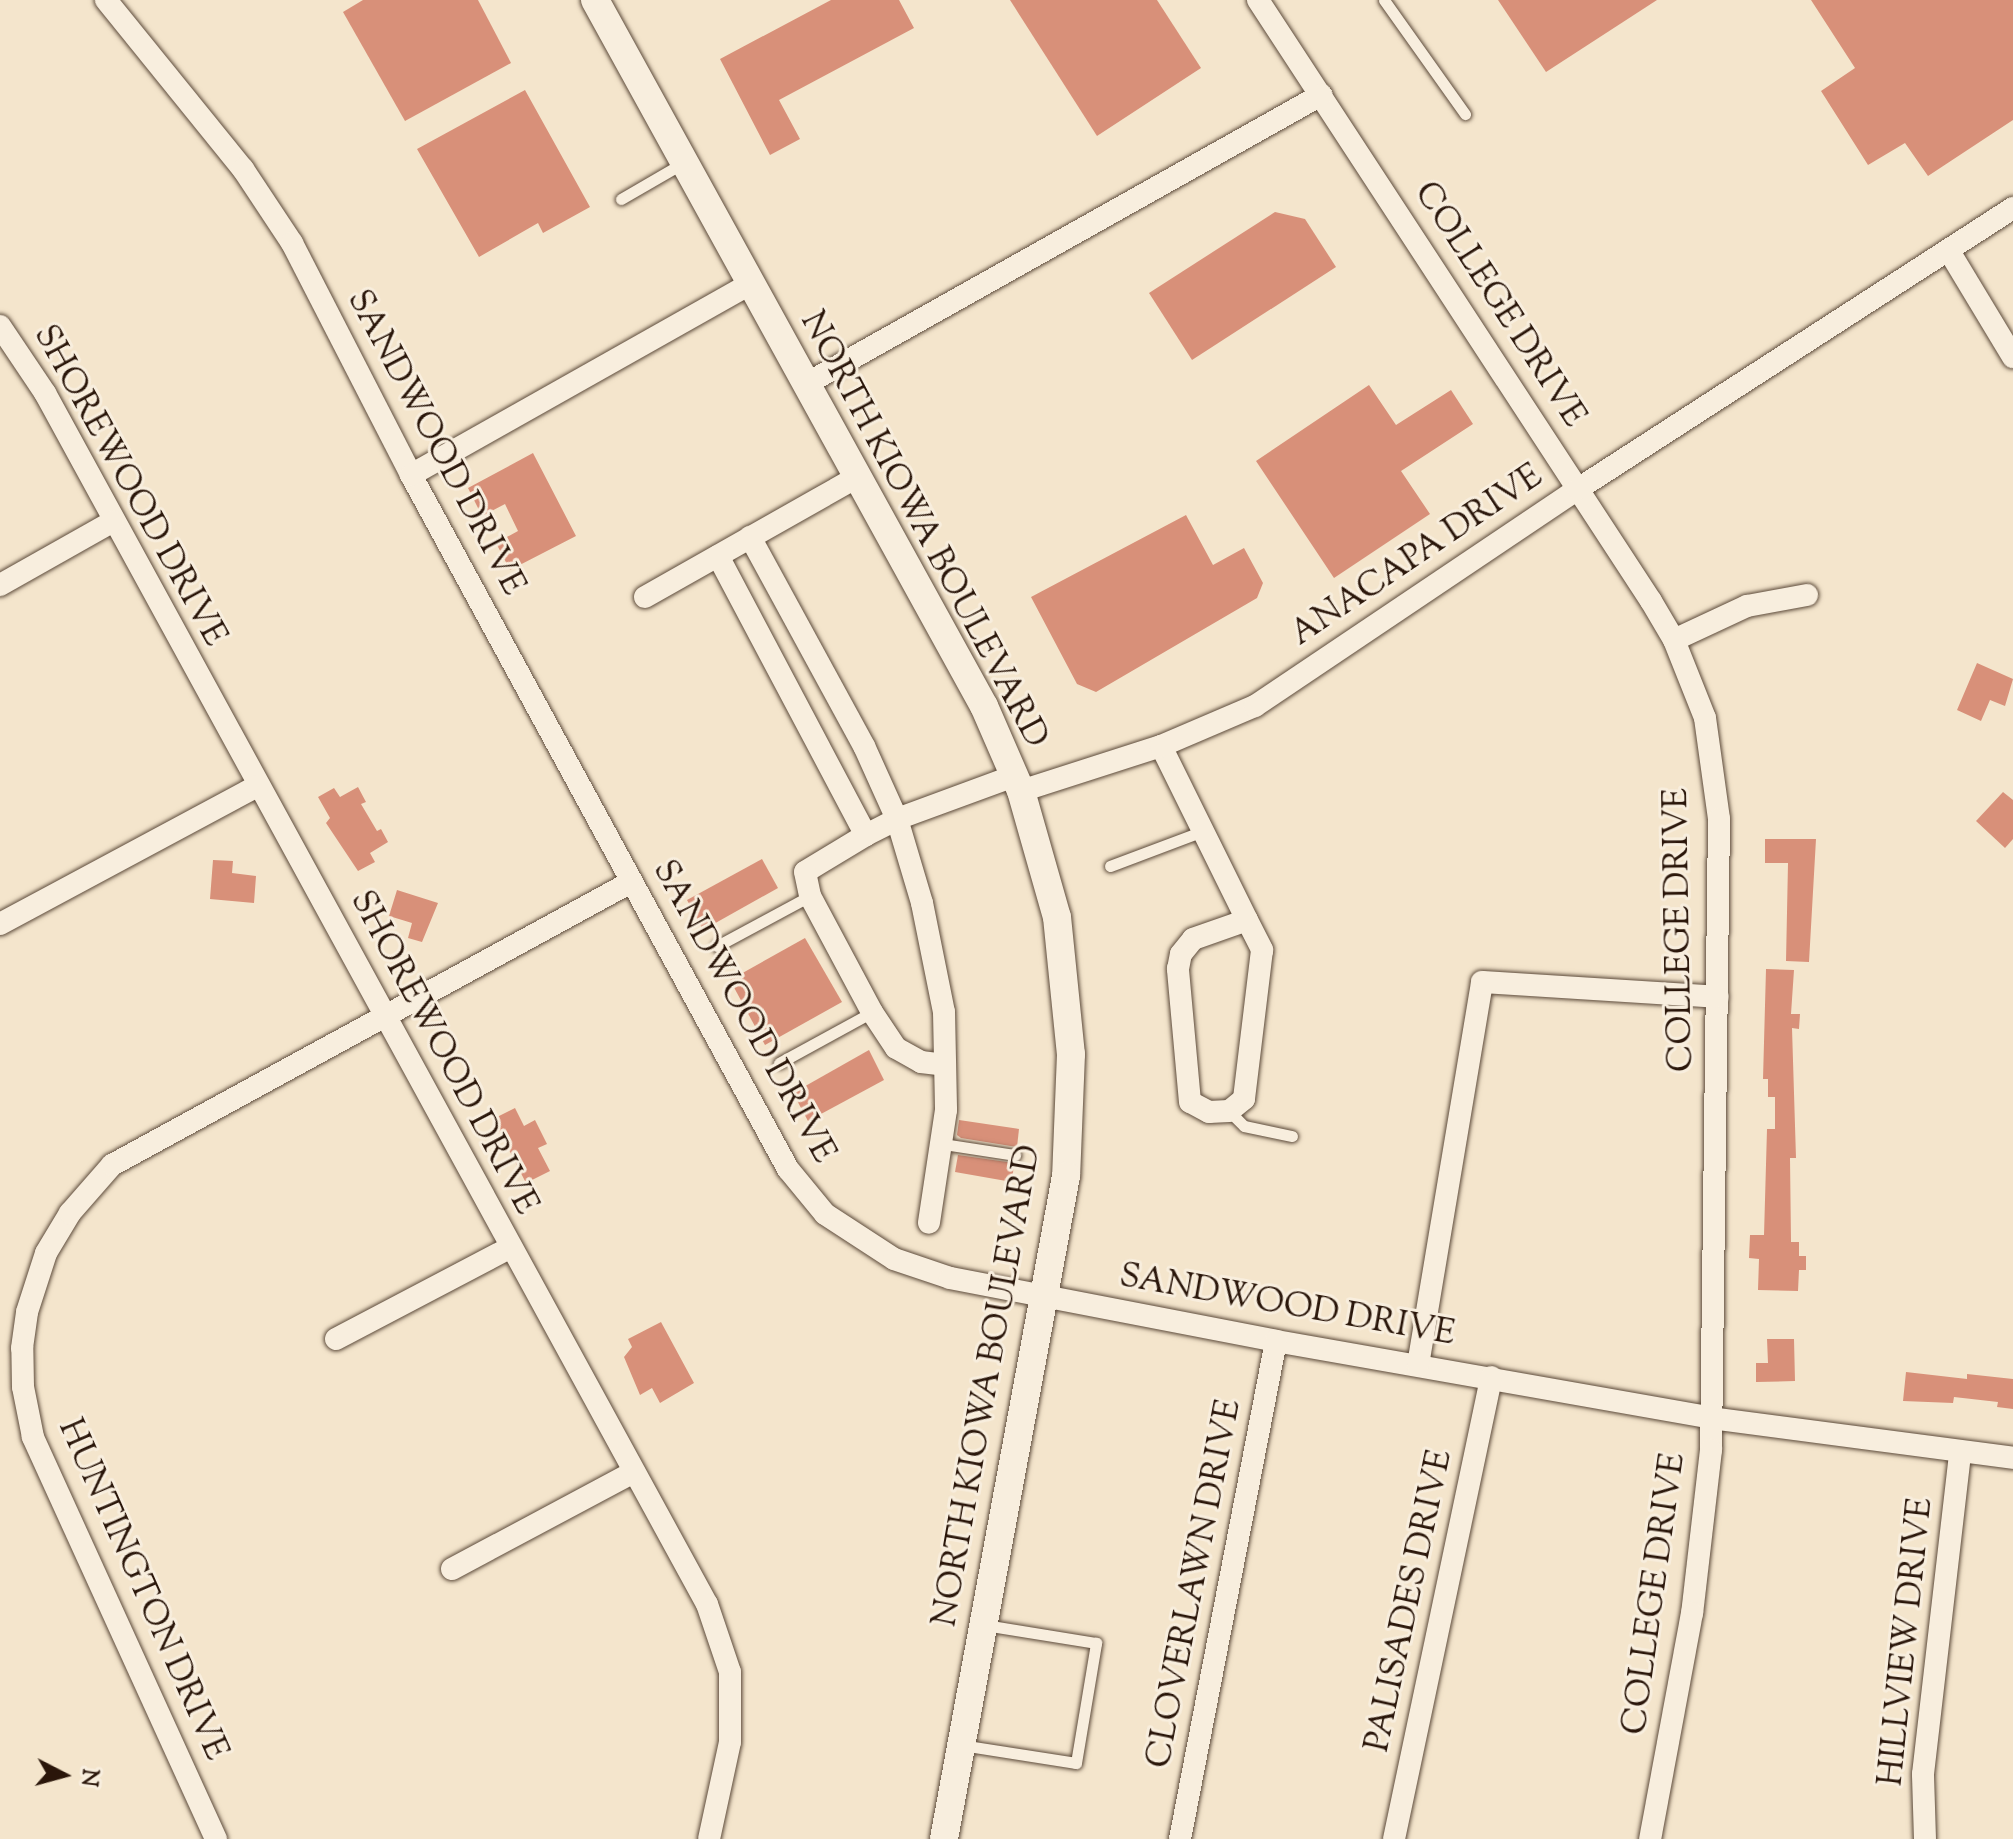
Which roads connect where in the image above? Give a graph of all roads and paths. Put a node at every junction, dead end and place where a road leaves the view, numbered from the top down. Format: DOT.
graph roads {
  1 [pos="106,0"];
  2 [pos="595,0"];
  3 [pos="1258,0"];
  4 [pos="1384,0"];
  5 [pos="1321,95"];
  6 [pos="1465,114"];
  7 [pos="683,163"];
  8 [pos="621,199"];
  9 [pos="2013,208"];
  10 [pos="1949,251"];
  11 [pos="750,284"];
  12 [pos="0,326"];
  13 [pos="2013,357"];
  14 [pos="806,384"];
  15 [pos="411,475"];
  16 [pos="857,477"];
  17 [pos="1578,489"];
  18 [pos="112,522"];
  19 [pos="750,537"];
  20 [pos="718,556"];
  21 [pos="0,585"];
  22 [pos="1807,595"];
  23 [pos="645,597"];
  24 [pos="1674,640"];
  25 [pos="1161,746"];
  26 [pos="1017,784"];
  27 [pos="257,786"];
  28 [pos="897,819"];
  29 [pos="1203,831"];
  30 [pos="866,835"];
  31 [pos="1110,866"];
  32 [pos="631,882"];
  33 [pos="810,896"];
  34 [pos="1247,920"];
  35 [pos="0,924"];
  36 [pos="717,946"];
  37 [pos="1718,997"];
  38 [pos="872,1012"];
  39 [pos="386,1013"];
  40 [pos="779,1063"];
  41 [pos="945,1065"];
  42 [pos="1229,1111"];
  43 [pos="1292,1136"];
  44 [pos="943,1144"];
  45 [pos="1015,1155"];
  46 [pos="929,1223"];
  47 [pos="509,1248"];
  48 [pos="1046,1296"];
  49 [pos="336,1339"];
  50 [pos="1276,1341"];
  51 [pos="1418,1365"];
  52 [pos="1491,1377"];
  53 [pos="1711,1418"];
  54 [pos="1960,1452"];
  55 [pos="2013,1458"];
  56 [pos="634,1472"];
  57 [pos="452,1569"];
  58 [pos="983,1625"];
  59 [pos="960,1745"];
  60 [pos="216,1839"];
  61 [pos="709,1839"];
  62 [pos="944,1839"];
  63 [pos="1180,1839"];
  64 [pos="1394,1839"];
  65 [pos="1650,1839"];
  66 [pos="1925,1839"];
  1 -- 15 [label="street, SANDWOOD DRIVE"];
  2 -- 7 [label="street, NORTH KIOWA BOULEVARD"];
  3 -- 5 [label="street, COLLEGE DRIVE"];
  4 -- 6 [label="lane"];
  5 -- 14 [label="street"];
  5 -- 17 [label="street, COLLEGE DRIVE"];
  7 -- 8 [label="lane"];
  7 -- 11 [label="street, NORTH KIOWA BOULEVARD"];
  9 -- 10 [label="street, ANACAPA DRIVE"];
  10 -- 13 [label="street"];
  10 -- 17 [label="street, ANACAPA DRIVE"];
  11 -- 14 [label="street, NORTH KIOWA BOULEVARD"];
  11 -- 15 [label="street"];
  12 -- 18 [label="street, SHOREWOOD DRIVE"];
  14 -- 16 [label="street, NORTH KIOWA BOULEVARD"];
  15 -- 32 [label="street, SANDWOOD DRIVE"];
  16 -- 19 [label="street"];
  16 -- 26 [label="street, NORTH KIOWA BOULEVARD"];
  17 -- 24 [label="street, COLLEGE DRIVE"];
  17 -- 25 [label="street, ANACAPA DRIVE"];
  18 -- 21 [label="street"];
  18 -- 27 [label="street, SHOREWOOD DRIVE"];
  19 -- 20 [label="street"];
  19 -- 28 [label="street"];
  20 -- 23 [label="street"];
  20 -- 30 [label="street"];
  22 -- 24 [label="street"];
  24 -- 37 [label="street, COLLEGE DRIVE"];
  25 -- 26 [label="street, ANACAPA DRIVE"];
  25 -- 29 [label="street"];
  26 -- 28 [label="street, ANACAPA DRIVE"];
  26 -- 48 [label="street, NORTH KIOWA BOULEVARD"];
  27 -- 35 [label="street"];
  27 -- 39 [label="street, SHOREWOOD DRIVE"];
  28 -- 30 [label="street, ANACAPA DRIVE"];
  28 -- 41 [label="street"];
  29 -- 31 [label="lane"];
  29 -- 34 [label="street"];
  30 -- 33 [label="street, ANACAPA DRIVE"];
  32 -- 39 [label="street, HUNTINGTON DRIVE"];
  32 -- 48 [label="street, SANDWOOD DRIVE"];
  33 -- 36 [label="lane"];
  33 -- 38 [label="street"];
  34 -- 42 [label="street"];
  34 -- 42 [label="street"];
  37 -- 51 [label="street"];
  37 -- 53 [label="street, COLLEGE DRIVE"];
  38 -- 40 [label="lane"];
  38 -- 41 [label="street"];
  39 -- 47 [label="street, SHOREWOOD DRIVE"];
  39 -- 60 [label="street, HUNTINGTON DRIVE"];
  41 -- 44 [label="street"];
  42 -- 43 [label="lane"];
  44 -- 45 [label="lane"];
  44 -- 46 [label="street"];
  47 -- 49 [label="street"];
  47 -- 56 [label="street, SHOREWOOD DRIVE"];
  48 -- 50 [label="street, SANDWOOD DRIVE"];
  48 -- 58 [label="street, NORTH KIOWA BOULEVARD"];
  50 -- 51 [label="street, SANDWOOD DRIVE"];
  50 -- 63 [label="street, CLOVERLAWN DRIVE"];
  51 -- 52 [label="street, SANDWOOD DRIVE"];
  52 -- 53 [label="street, SANDWOOD DRIVE"];
  52 -- 64 [label="street, PALISADES DRIVE"];
  53 -- 54 [label="street, SANDWOOD DRIVE"];
  53 -- 65 [label="street, COLLEGE DRIVE"];
  54 -- 55 [label="street, SANDWOOD DRIVE"];
  54 -- 66 [label="street, HILLVIEW DRIVE"];
  56 -- 57 [label="street"];
  56 -- 61 [label="street, SHOREWOOD DRIVE"];
  58 -- 59 [label="street, NORTH KIOWA BOULEVARD"];
  58 -- 59 [label="lane"];
  59 -- 62 [label="street, NORTH KIOWA BOULEVARD"];
}
